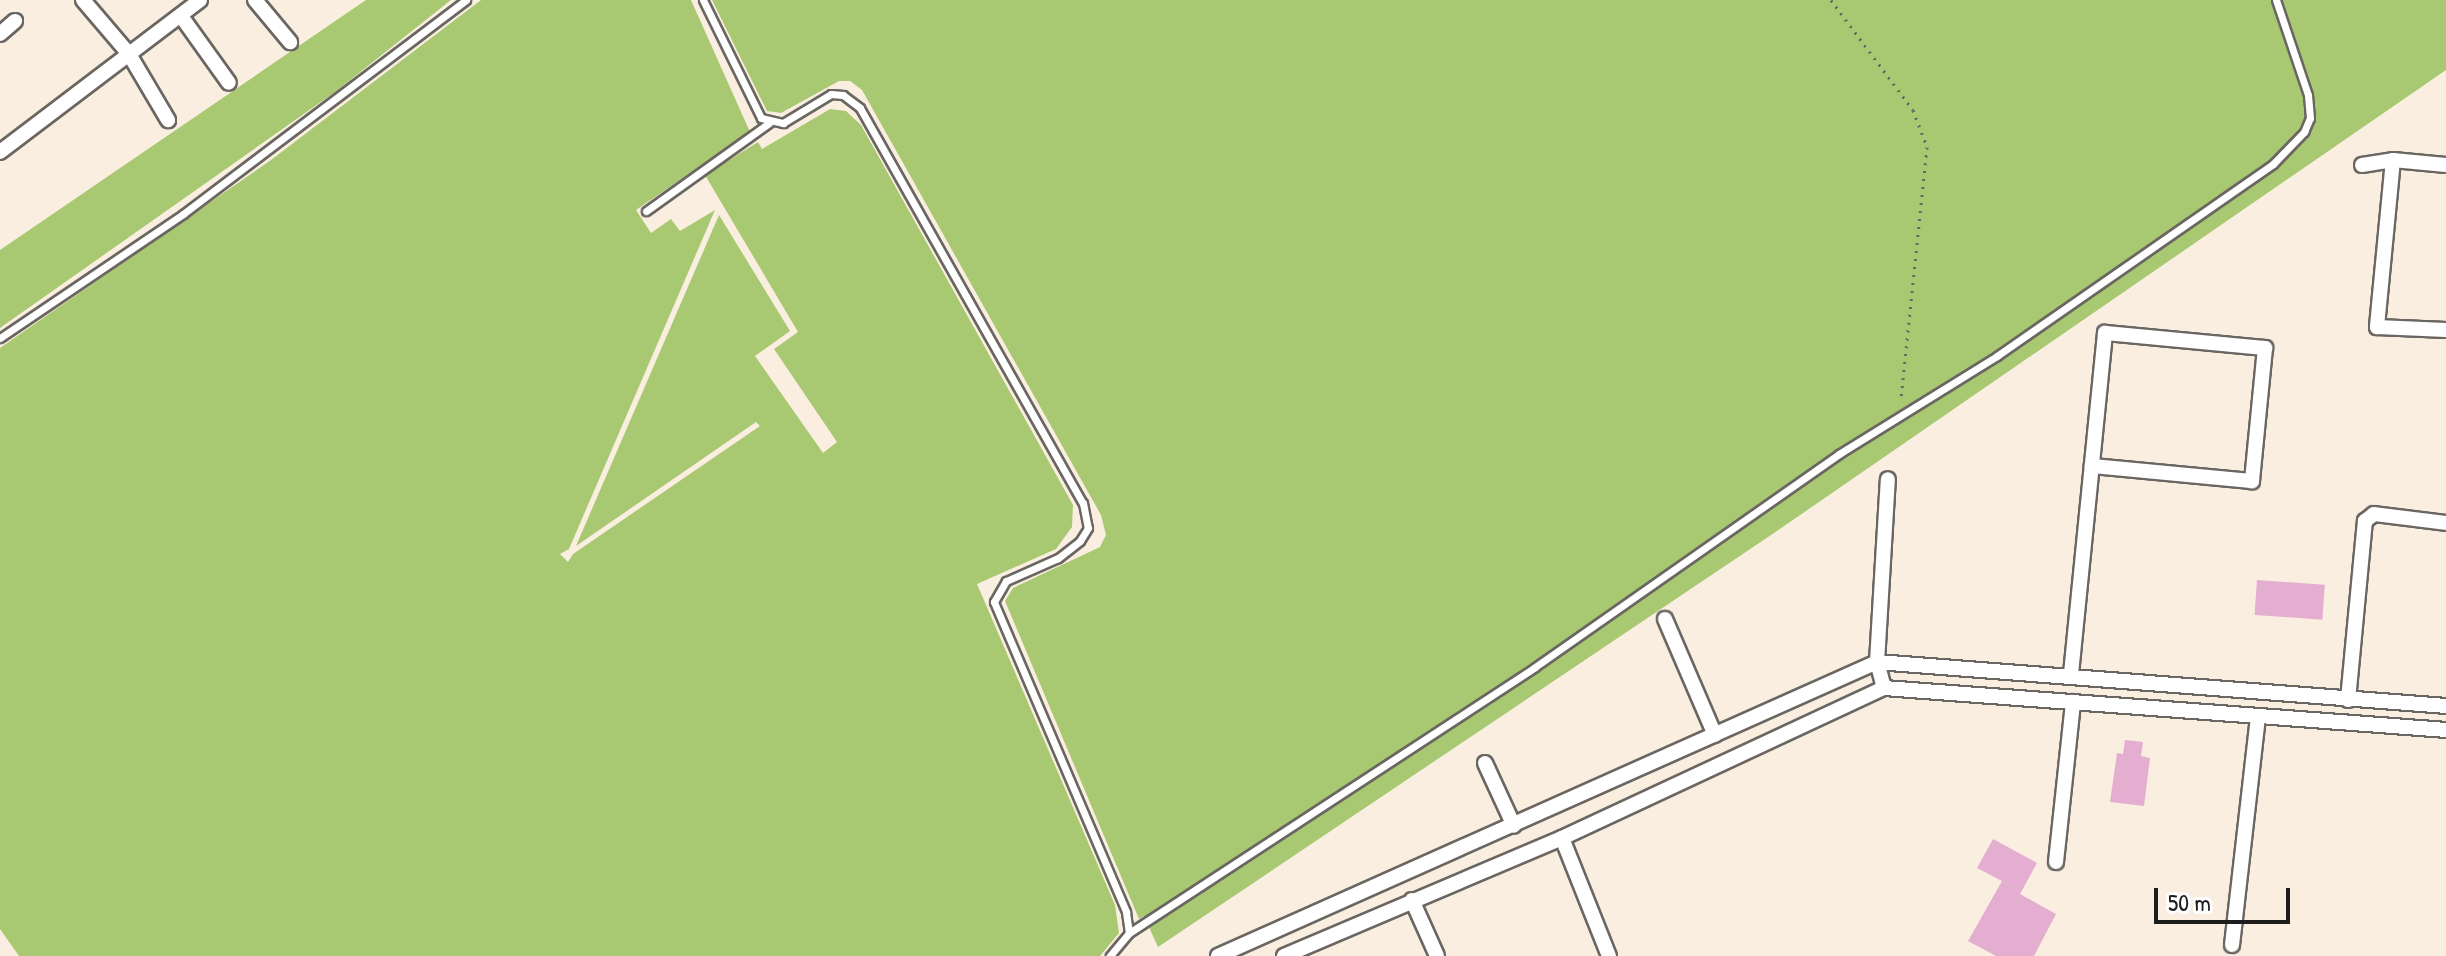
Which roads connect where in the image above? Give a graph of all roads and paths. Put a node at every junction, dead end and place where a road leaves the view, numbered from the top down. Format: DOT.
graph roads {
  1 [pos="83,0"];
  2 [pos="200,0"];
  3 [pos="255,0"];
  4 [pos="466,0"];
  5 [pos="703,0"];
  6 [pos="1831,0"];
  7 [pos="2276,0"];
  8 [pos="181,16"];
  9 [pos="15,21"];
  10 [pos="0,34"];
  11 [pos="290,42"];
  12 [pos="129,54"];
  13 [pos="229,83"];
  14 [pos="168,120"];
  15 [pos="769,123"];
  16 [pos="0,152"];
  17 [pos="2393,160"];
  18 [pos="2362,165"];
  19 [pos="2446,165"];
  20 [pos="646,211"];
  21 [pos="2446,330"];
  22 [pos="0,338"];
  23 [pos="1899,418"];
  24 [pos="2092,466"];
  25 [pos="1888,479"];
  26 [pos="2446,523"];
  27 [pos="1665,619"];
  28 [pos="1877,662"];
  29 [pos="2071,674"];
  30 [pos="1884,688"];
  31 [pos="2348,700"];
  32 [pos="2073,702"];
  33 [pos="2446,706"];
  34 [pos="2258,716"];
  35 [pos="2446,730"];
  36 [pos="1715,735"];
  37 [pos="1485,763"];
  38 [pos="1530,819"];
  39 [pos="1514,826"];
  40 [pos="1562,838"];
  41 [pos="1539,845"];
  42 [pos="2056,862"];
  43 [pos="1412,900"];
  44 [pos="1129,933"];
  45 [pos="2232,945"];
  46 [pos="1293,954"];
  47 [pos="1110,956"];
  48 [pos="1218,956"];
  49 [pos="1437,956"];
  50 [pos="1609,956"];
  1 -- 12 [label="street"];
  2 -- 8 [label="street"];
  3 -- 11 [label="street"];
  4 -- 22 [label="lane"];
  5 -- 15 [label="lane"];
  6 -- 23 [label="path"];
  7 -- 23 [label="lane"];
  8 -- 12 [label="street"];
  8 -- 13 [label="street"];
  9 -- 10 [label="street"];
  12 -- 14 [label="street"];
  12 -- 16 [label="street"];
  15 -- 20 [label="lane"];
  15 -- 44 [label="lane"];
  17 -- 18 [label="street"];
  17 -- 19 [label="street"];
  17 -- 21 [label="street"];
  23 -- 44 [label="lane"];
  24 -- 24 [label="street"];
  24 -- 29 [label="street"];
  25 -- 28 [label="street"];
  26 -- 31 [label="street"];
  27 -- 36 [label="street"];
  28 -- 29 [label="street"];
  28 -- 30 [label="street"];
  28 -- 36 [label="street"];
  29 -- 31 [label="street"];
  30 -- 32 [label="street"];
  30 -- 40 [label="street"];
  31 -- 33 [label="street"];
  32 -- 34 [label="street"];
  32 -- 42 [label="street"];
  34 -- 35 [label="street"];
  34 -- 45 [label="street"];
  36 -- 38 [label="street"];
  37 -- 39 [label="street"];
  38 -- 39 [label="street"];
  38 -- 41 [label="street"];
  39 -- 48 [label="street"];
  40 -- 41 [label="street"];
  40 -- 50 [label="street"];
  41 -- 43 [label="street"];
  43 -- 46 [label="street"];
  43 -- 49 [label="street"];
  44 -- 47 [label="lane"];
}
